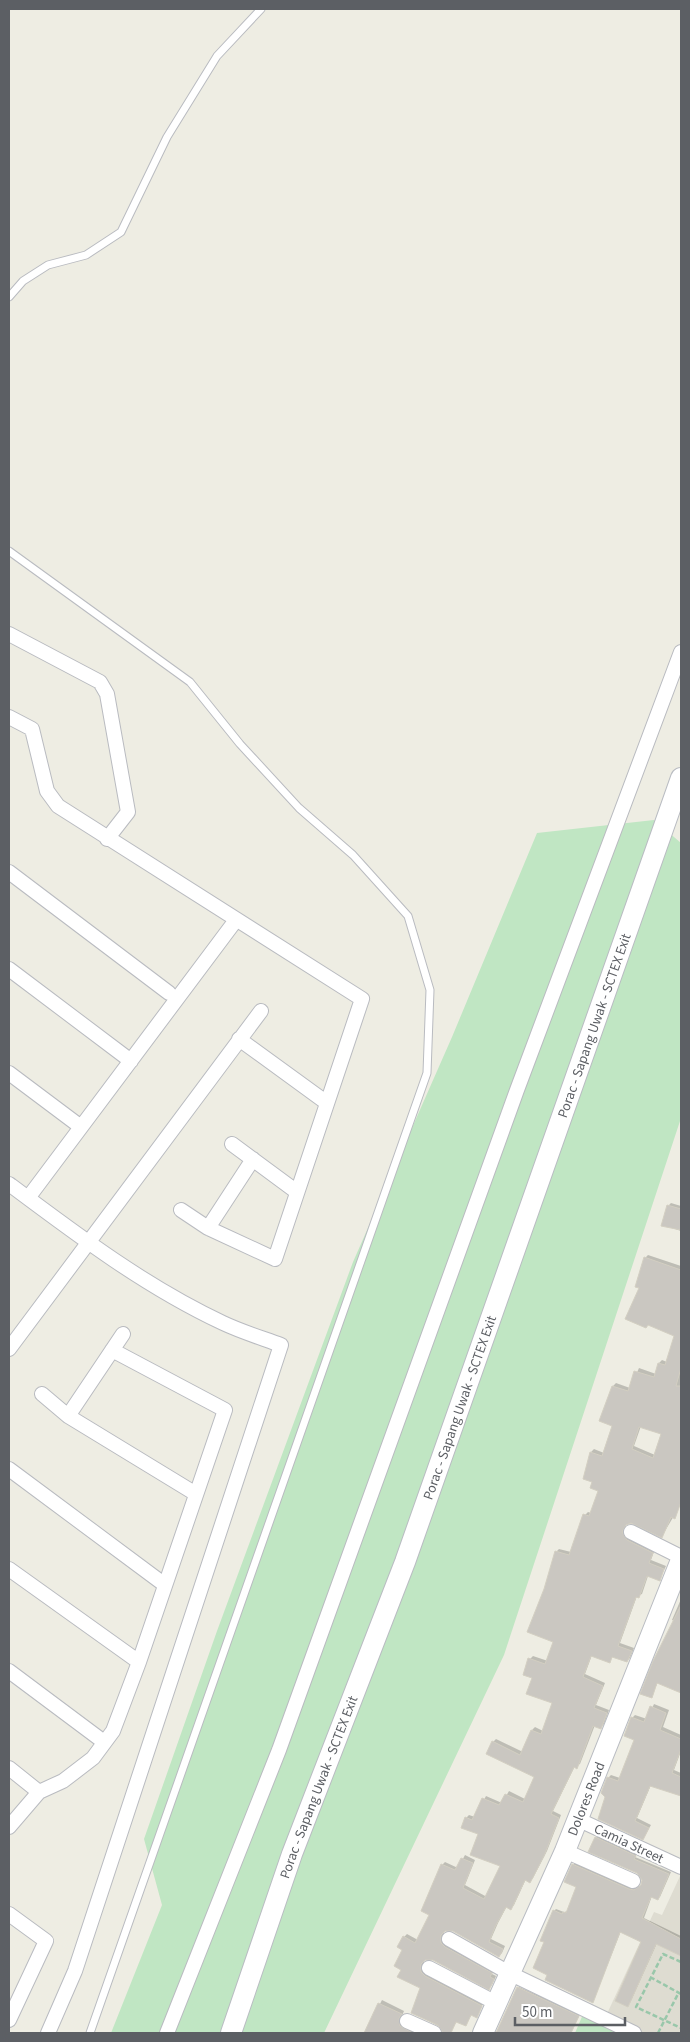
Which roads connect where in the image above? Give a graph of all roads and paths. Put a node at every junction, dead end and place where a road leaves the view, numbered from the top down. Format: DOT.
graph roads {
  1 [pos="261,9"];
  2 [pos="9,297"];
  3 [pos="9,551"];
  4 [pos="9,634"];
  5 [pos="681,652"];
  6 [pos="9,718"];
  7 [pos="681,778"];
  8 [pos="107,839"];
  9 [pos="9,872"];
  10 [pos="236,920"];
  11 [pos="9,969"];
  12 [pos="169,992"];
  13 [pos="261,1010"];
  14 [pos="239,1039"];
  15 [pos="131,1061"];
  16 [pos="9,1073"];
  17 [pos="327,1103"];
  18 [pos="81,1127"];
  19 [pos="232,1144"];
  20 [pos="253,1159"];
  21 [pos="9,1184"];
  22 [pos="297,1192"];
  23 [pos="28,1198"];
  24 [pos="181,1210"];
  25 [pos="208,1228"];
  26 [pos="88,1243"];
  27 [pos="123,1334"];
  28 [pos="9,1349"];
  29 [pos="112,1350"];
  30 [pos="42,1394"];
  31 [pos="68,1416"];
  32 [pos="9,1469"];
  33 [pos="196,1494"];
  34 [pos="631,1532"];
  35 [pos="681,1556"];
  36 [pos="681,1560"];
  37 [pos="9,1569"];
  38 [pos="165,1585"];
  39 [pos="139,1662"];
  40 [pos="9,1671"];
  41 [pos="104,1742"];
  42 [pos="9,1768"];
  43 [pos="39,1792"];
  44 [pos="577,1819"];
  45 [pos="9,1827"];
  46 [pos="565,1851"];
  47 [pos="681,1868"];
  48 [pos="633,1881"];
  49 [pos="9,1914"];
  50 [pos="449,1939"];
  51 [pos="681,1962"];
  52 [pos="429,1968"];
  53 [pos="511,1974"];
  54 [pos="650,1977"];
  55 [pos="680,1993"];
  56 [pos="498,2004"];
  57 [pos="10,2013"];
  58 [pos="665,2019"];
  59 [pos="408,2021"];
  60 [pos="681,2028"];
  61 [pos="48,2033"];
  62 [pos="90,2033"];
  63 [pos="167,2033"];
  64 [pos="231,2033"];
  65 [pos="434,2033"];
  66 [pos="483,2033"];
  67 [pos="634,2033"];
  68 [pos="658,2033"];
  1 -- 2 [label="lane"];
  3 -- 62 [label="lane"];
  4 -- 8 [label="street"];
  5 -- 63 [label="street"];
  6 -- 8 [label="street"];
  7 -- 64 [label="main road, Porac - Sapang Uwak - SCTEX Exit"];
  8 -- 10 [label="street"];
  9 -- 12 [label="street"];
  10 -- 15 [label="street"];
  10 -- 17 [label="street"];
  11 -- 15 [label="street"];
  13 -- 14 [label="street"];
  14 -- 17 [label="street"];
  14 -- 26 [label="street"];
  15 -- 18 [label="street"];
  16 -- 18 [label="street"];
  17 -- 22 [label="street"];
  18 -- 23 [label="street"];
  19 -- 20 [label="street"];
  20 -- 22 [label="street"];
  20 -- 25 [label="street"];
  21 -- 23 [label="street"];
  22 -- 25 [label="street"];
  23 -- 26 [label="street"];
  24 -- 25 [label="street"];
  26 -- 28 [label="street"];
  26 -- 61 [label="street"];
  27 -- 29 [label="street"];
  29 -- 31 [label="street"];
  29 -- 33 [label="street"];
  30 -- 31 [label="street"];
  31 -- 33 [label="street"];
  32 -- 38 [label="street"];
  33 -- 38 [label="street"];
  34 -- 35 [label="street"];
  36 -- 44 [label="main road, Dolores Road"];
  37 -- 39 [label="street"];
  38 -- 39 [label="street"];
  39 -- 41 [label="street"];
  40 -- 41 [label="street"];
  41 -- 43 [label="street"];
  42 -- 43 [label="street"];
  43 -- 45 [label="street"];
  44 -- 46 [label="main road, Dolores Road"];
  44 -- 47 [label="street, Camia Street"];
  46 -- 48 [label="street"];
  46 -- 53 [label="main road, Dolores Road"];
  49 -- 57 [label="street"];
  50 -- 53 [label="street"];
  51 -- 54 [label="path"];
  52 -- 56 [label="street"];
  53 -- 56 [label="main road, Dolores Road"];
  53 -- 67 [label="street"];
  54 -- 55 [label="path"];
  54 -- 58 [label="path"];
  55 -- 58 [label="path"];
  56 -- 66 [label="main road, Dolores Road"];
  58 -- 60 [label="path"];
  58 -- 68 [label="path"];
  59 -- 65 [label="street"];
}
